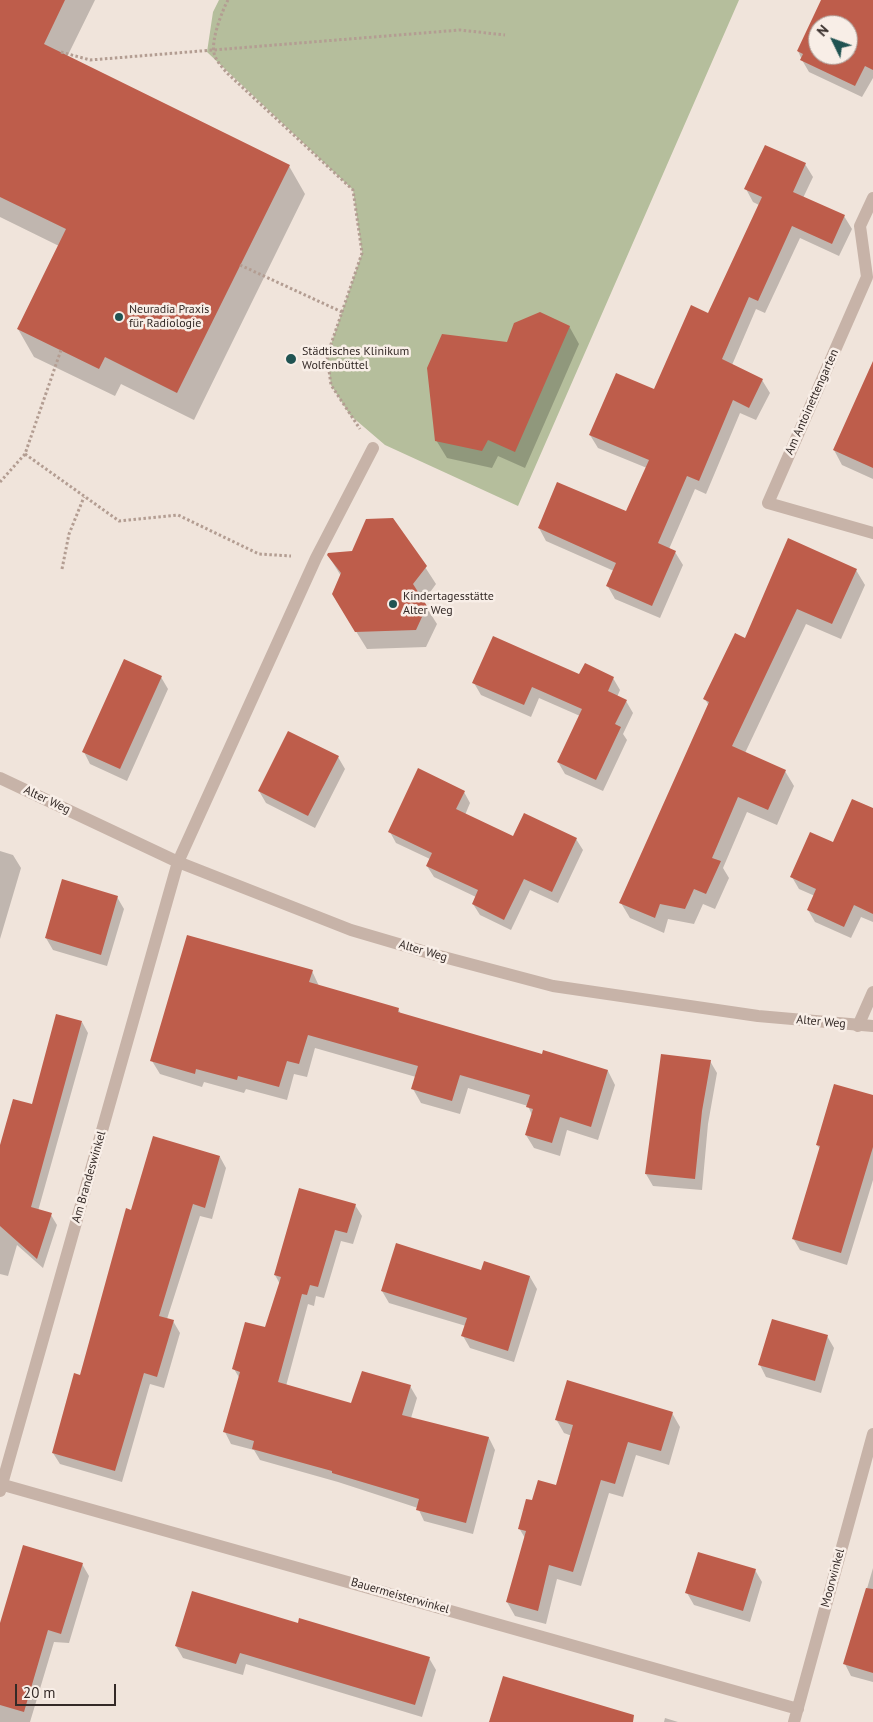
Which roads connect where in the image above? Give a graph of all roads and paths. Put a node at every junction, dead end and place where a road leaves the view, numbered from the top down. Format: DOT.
graph roads {
  1 [pos="228,0"];
  2 [pos="505,35"];
  3 [pos="214,51"];
  4 [pos="61,52"];
  5 [pos="873,198"];
  6 [pos="240,266"];
  7 [pos="342,312"];
  8 [pos="61,350"];
  9 [pos="373,448"];
  10 [pos="25,454"];
  11 [pos="0,482"];
  12 [pos="84,497"];
  13 [pos="873,533"];
  14 [pos="316,558"];
  15 [pos="62,569"];
  16 [pos="0,778"];
  17 [pos="178,862"];
  18 [pos="873,992"];
  19 [pos="858,1026"];
  20 [pos="873,1026"];
  21 [pos="873,1434"];
  22 [pos="1,1486"];
  23 [pos="798,1709"];
  24 [pos="794,1722"];
  1 -- 3 [label="path"];
  2 -- 3 [label="path"];
  3 -- 4 [label="path"];
  3 -- 7 [label="path"];
  5 -- 13 [label="street, Am Antoinettengarten"];
  6 -- 7 [label="path"];
  7 -- 9 [label="path"];
  8 -- 10 [label="path"];
  9 -- 14 [label="street, Am Brandeswinkel"];
  10 -- 11 [label="path"];
  10 -- 12 [label="path"];
  12 -- 14 [label="path"];
  12 -- 15 [label="path"];
  14 -- 17 [label="street, Am Brandeswinkel"];
  16 -- 17 [label="street, Alter Weg"];
  17 -- 19 [label="street, Alter Weg"];
  17 -- 22 [label="street, Am Brandeswinkel"];
  18 -- 19 [label="street"];
  19 -- 20 [label="street, Alter Weg"];
  21 -- 23 [label="street, Moorwinkel"];
  22 -- 23 [label="street, Bauermeisterwinkel"];
  23 -- 24 [label="street, Moorwinkel"];
}
